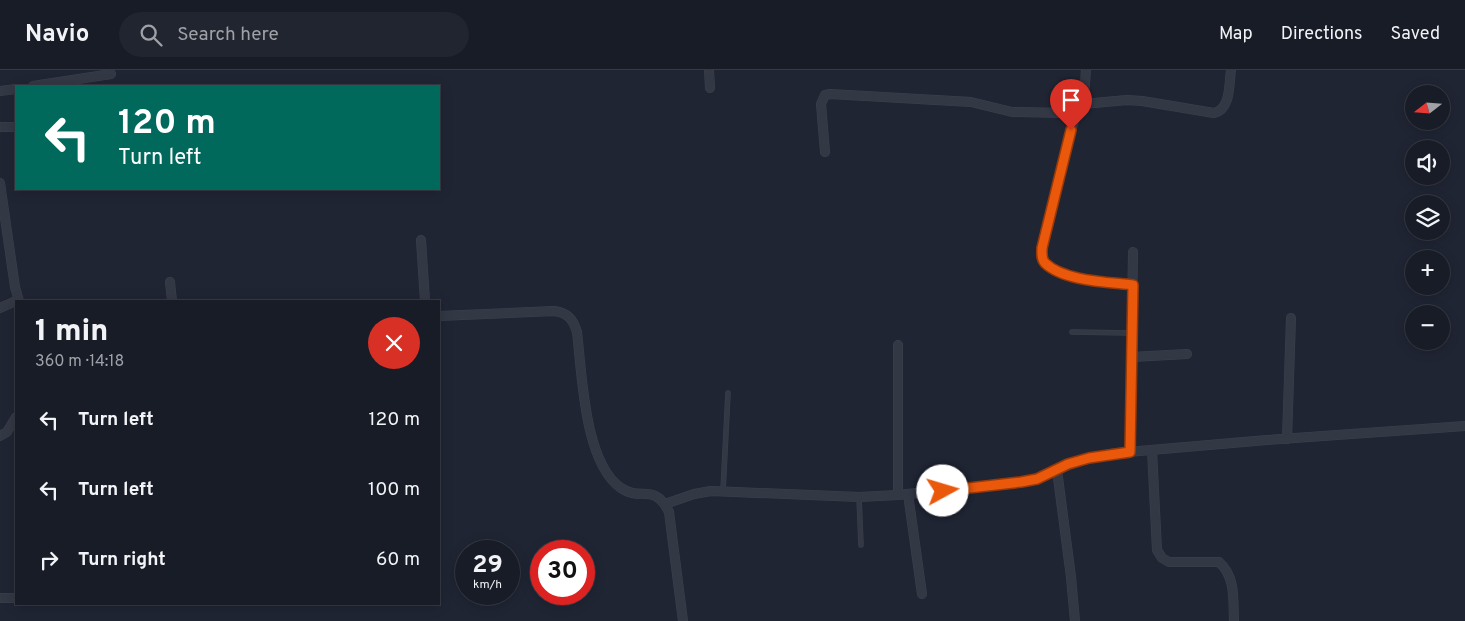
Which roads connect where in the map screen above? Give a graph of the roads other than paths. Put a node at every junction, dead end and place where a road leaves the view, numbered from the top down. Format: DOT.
graph roads {
  1 [pos="709,70"];
  2 [pos="1086,70"];
  3 [pos="1231,70"];
  4 [pos="111,74"];
  5 [pos="40,85"];
  6 [pos="710,88"];
  7 [pos="15,89"];
  8 [pos="0,91"];
  9 [pos="1082,104"];
  10 [pos="1076,112"];
  11 [pos="0,127"];
  12 [pos="15,127"];
  13 [pos="825,152"];
  14 [pos="0,183"];
  15 [pos="421,240"];
  16 [pos="1133,252"];
  17 [pos="170,282"];
  18 [pos="1133,285"];
  19 [pos="19,300"];
  20 [pos="172,300"];
  21 [pos="424,300"];
  22 [pos="15,302"];
  23 [pos="0,308"];
  24 [pos="440,316"];
  25 [pos="1291,318"];
  26 [pos="1072,332"];
  27 [pos="1132,333"];
  28 [pos="898,345"];
  29 [pos="1187,354"];
  30 [pos="1132,357"];
  31 [pos="728,394"];
  32 [pos="15,419"];
  33 [pos="1465,426"];
  34 [pos="0,436"];
  35 [pos="1287,439"];
  36 [pos="1152,450"];
  37 [pos="1130,452"];
  38 [pos="1057,470"];
  39 [pos="723,491"];
  40 [pos="908,494"];
  41 [pos="898,495"];
  42 [pos="859,497"];
  43 [pos="665,504"];
  44 [pos="861,545"];
  45 [pos="922,594"];
  46 [pos="0,598"];
  47 [pos="15,598"];
  48 [pos="684,621"];
  49 [pos="1075,621"];
  50 [pos="1234,621"];
  1 -- 6 [label="street"];
  2 -- 9 [label="street"];
  3 -- 9 [label="street"];
  4 -- 5 [label="street"];
  7 -- 8 [label="street"];
  9 -- 10 [label="street"];
  10 -- 13 [label="street"];
  10 -- 18 [label="street"];
  11 -- 12 [label="street"];
  14 -- 19 [label="street"];
  15 -- 21 [label="street"];
  16 -- 18 [label="street"];
  17 -- 20 [label="street"];
  18 -- 27 [label="street"];
  22 -- 23 [label="street"];
  24 -- 43 [label="street"];
  25 -- 35 [label="street"];
  26 -- 27 [label="lane"];
  27 -- 30 [label="street"];
  28 -- 41 [label="street"];
  29 -- 30 [label="street"];
  30 -- 37 [label="street"];
  31 -- 39 [label="lane"];
  32 -- 34 [label="street"];
  33 -- 35 [label="street"];
  35 -- 36 [label="street"];
  36 -- 37 [label="street"];
  36 -- 50 [label="street"];
  37 -- 38 [label="street"];
  38 -- 40 [label="street"];
  38 -- 49 [label="street"];
  39 -- 42 [label="street"];
  39 -- 43 [label="street"];
  40 -- 41 [label="street"];
  40 -- 45 [label="street"];
  41 -- 42 [label="street"];
  42 -- 44 [label="lane"];
  43 -- 48 [label="street"];
  46 -- 47 [label="street"];
}
